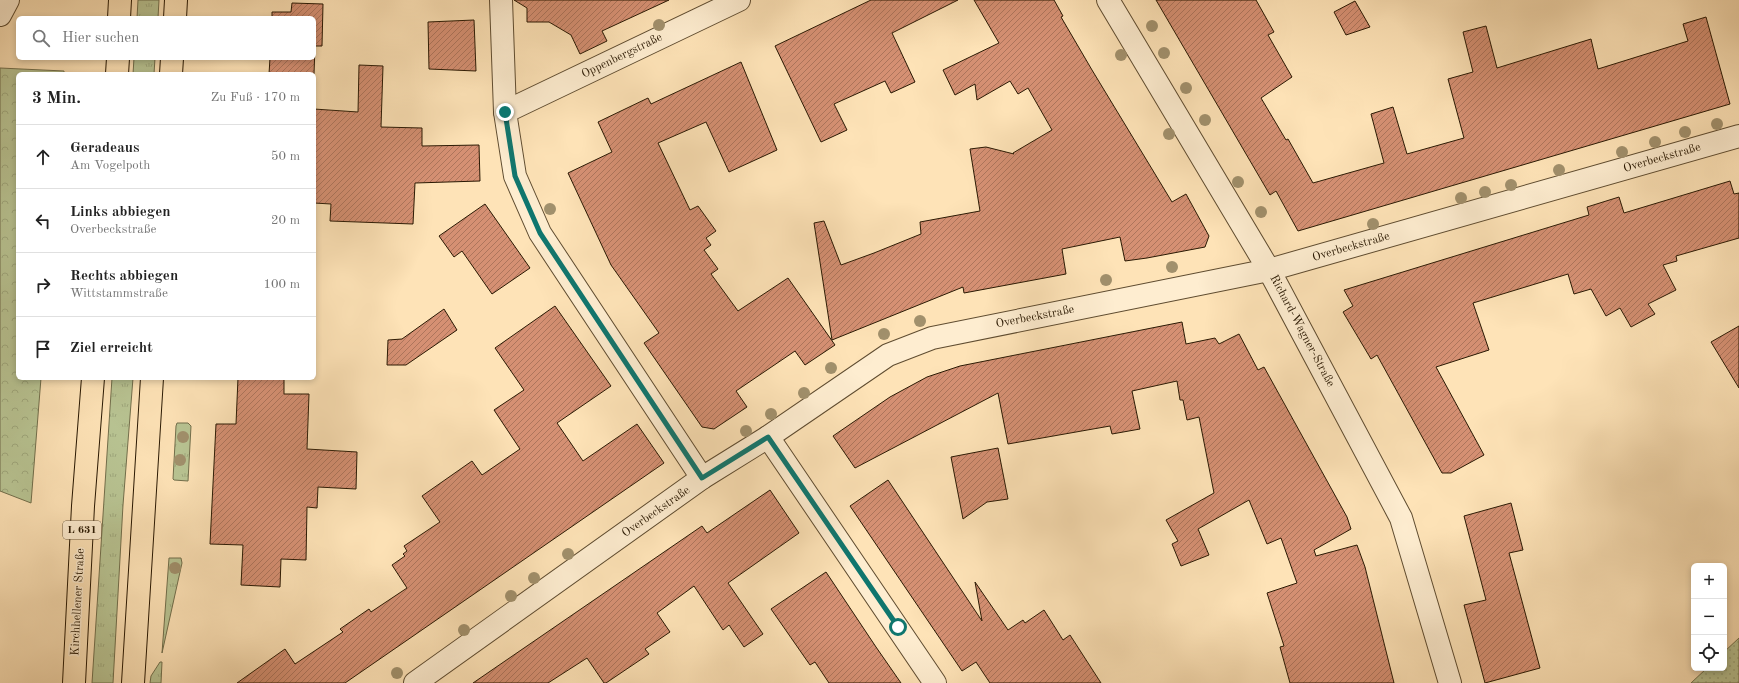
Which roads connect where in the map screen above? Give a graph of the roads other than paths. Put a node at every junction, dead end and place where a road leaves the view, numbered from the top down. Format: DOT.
graph roads {
  1 [pos="8,0"];
  2 [pos="120,0"];
  3 [pos="176,0"];
  4 [pos="501,0"];
  5 [pos="739,0"];
  6 [pos="1108,0"];
  7 [pos="0,15"];
  8 [pos="120,16"];
  9 [pos="175,16"];
  10 [pos="118,60"];
  11 [pos="172,60"];
  12 [pos="117,72"];
  13 [pos="171,72"];
  14 [pos="505,112"];
  15 [pos="1739,136"];
  16 [pos="1269,270"];
  17 [pos="93,380"];
  18 [pos="152,380"];
  19 [pos="768,437"];
  20 [pos="702,478"];
  21 [pos="74,683"];
  22 [pos="133,683"];
  23 [pos="415,683"];
  24 [pos="935,683"];
  25 [pos="1450,683"];
  1 -- 7 [label="street"];
  2 -- 8 [label="main road"];
  3 -- 9 [label="main road"];
  4 -- 14 [label="street"];
  5 -- 14 [label="street, Oppenbergstraße"];
  6 -- 16 [label="street, Richard-Wagner-Straße"];
  10 -- 12 [label="main road"];
  11 -- 13 [label="main road"];
  14 -- 20 [label="street"];
  15 -- 16 [label="street, Overbeckstraße"];
  16 -- 19 [label="street, Overbeckstraße"];
  16 -- 25 [label="street, Richard-Wagner-Straße"];
  17 -- 21 [label="main road, Kirchhellener Straße / L 631"];
  18 -- 22 [label="main road"];
  19 -- 20 [label="street, Overbeckstraße"];
  19 -- 24 [label="street"];
  20 -- 23 [label="street, Overbeckstraße"];
}
